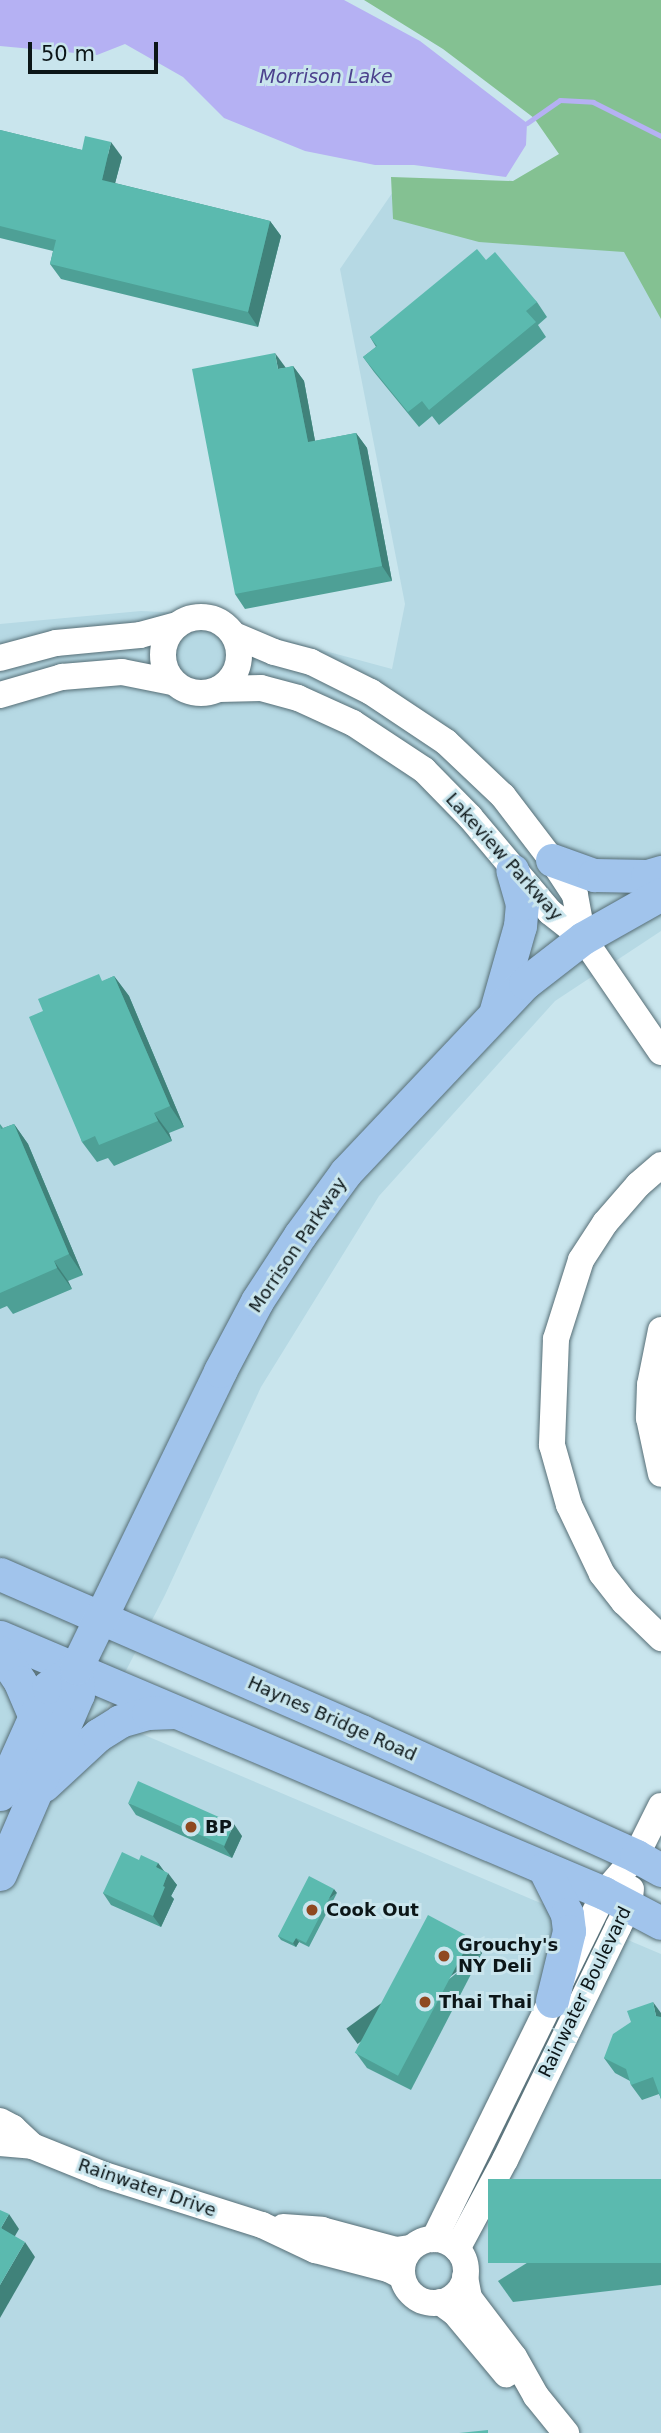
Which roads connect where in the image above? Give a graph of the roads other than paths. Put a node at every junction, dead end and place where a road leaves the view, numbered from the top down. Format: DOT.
graph roads {
  1 [pos="177,625"];
  2 [pos="234,635"];
  3 [pos="0,658"];
  4 [pos="172,682"];
  5 [pos="219,690"];
  6 [pos="0,695"];
  7 [pos="552,860"];
  8 [pos="512,870"];
  9 [pos="661,872"];
  10 [pos="661,894"];
  11 [pos="583,938"];
  12 [pos="496,1013"];
  13 [pos="661,1052"];
  14 [pos="661,1165"];
  15 [pos="661,1330"];
  16 [pos="661,1475"];
  17 [pos="0,1574"];
  18 [pos="101,1617"];
  19 [pos="0,1637"];
  20 [pos="661,1638"];
  21 [pos="0,1652"];
  22 [pos="76,1668"];
  23 [pos="178,1712"];
  24 [pos="35,1718"];
  25 [pos="0,1794"];
  26 [pos="34,1795"];
  27 [pos="661,1806"];
  28 [pos="648,1863"];
  29 [pos="544,1868"];
  30 [pos="0,1874"];
  31 [pos="617,1899"];
  32 [pos="661,1923"];
  33 [pos="552,2001"];
  34 [pos="0,2121"];
  35 [pos="0,2143"];
  36 [pos="32,2147"];
  37 [pos="262,2225"];
  38 [pos="434,2245"];
  39 [pos="402,2276"];
  40 [pos="465,2277"];
  41 [pos="440,2302"];
  42 [pos="536,2396"];
  43 [pos="566,2433"];
  1 -- 2 [label="street"];
  1 -- 3 [label="street"];
  1 -- 4 [label="street"];
  2 -- 5 [label="street"];
  2 -- 7 [label="street, Lakeview Parkway"];
  4 -- 5 [label="street"];
  4 -- 6 [label="street"];
  5 -- 8 [label="street, Lakeview Parkway"];
  7 -- 9 [label="main road"];
  7 -- 11 [label="street, Lakeview Parkway"];
  8 -- 11 [label="street, Lakeview Parkway"];
  8 -- 12 [label="main road"];
  10 -- 11 [label="main road, Morrison Parkway"];
  11 -- 12 [label="main road, Morrison Parkway"];
  11 -- 13 [label="street"];
  12 -- 18 [label="main road, Morrison Parkway"];
  14 -- 20 [label="street"];
  15 -- 16 [label="street"];
  17 -- 18 [label="main road, Haynes Bridge Road"];
  18 -- 22 [label="main road, Morrison Parkway"];
  18 -- 28 [label="main road, Haynes Bridge Road"];
  19 -- 22 [label="main road"];
  21 -- 24 [label="main road"];
  22 -- 23 [label="main road"];
  22 -- 24 [label="main road"];
  22 -- 26 [label="main road"];
  23 -- 26 [label="main road"];
  23 -- 29 [label="main road"];
  24 -- 25 [label="main road"];
  26 -- 30 [label="main road"];
  27 -- 28 [label="street, Rainwater Boulevard"];
  28 -- 31 [label="street, Rainwater Boulevard"];
  29 -- 31 [label="main road"];
  29 -- 33 [label="main road"];
  31 -- 32 [label="main road"];
  31 -- 33 [label="street, Rainwater Boulevard"];
  31 -- 38 [label="street, Rainwater Boulevard"];
  33 -- 38 [label="street, Rainwater Boulevard"];
  34 -- 36 [label="street, Rainwater Drive"];
  35 -- 36 [label="street, Rainwater Drive"];
  36 -- 37 [label="street, Rainwater Drive"];
  37 -- 38 [label="street, Rainwater Drive"];
  37 -- 39 [label="street, Rainwater Drive"];
  38 -- 39 [label="street"];
  38 -- 40 [label="street, Rainwater Drive"];
  39 -- 41 [label="street, Rainwater Drive"];
  40 -- 41 [label="street"];
  40 -- 42 [label="street, Rainwater Drive"];
  41 -- 42 [label="street, Rainwater Drive"];
  42 -- 43 [label="street, Rainwater Drive"];
}
